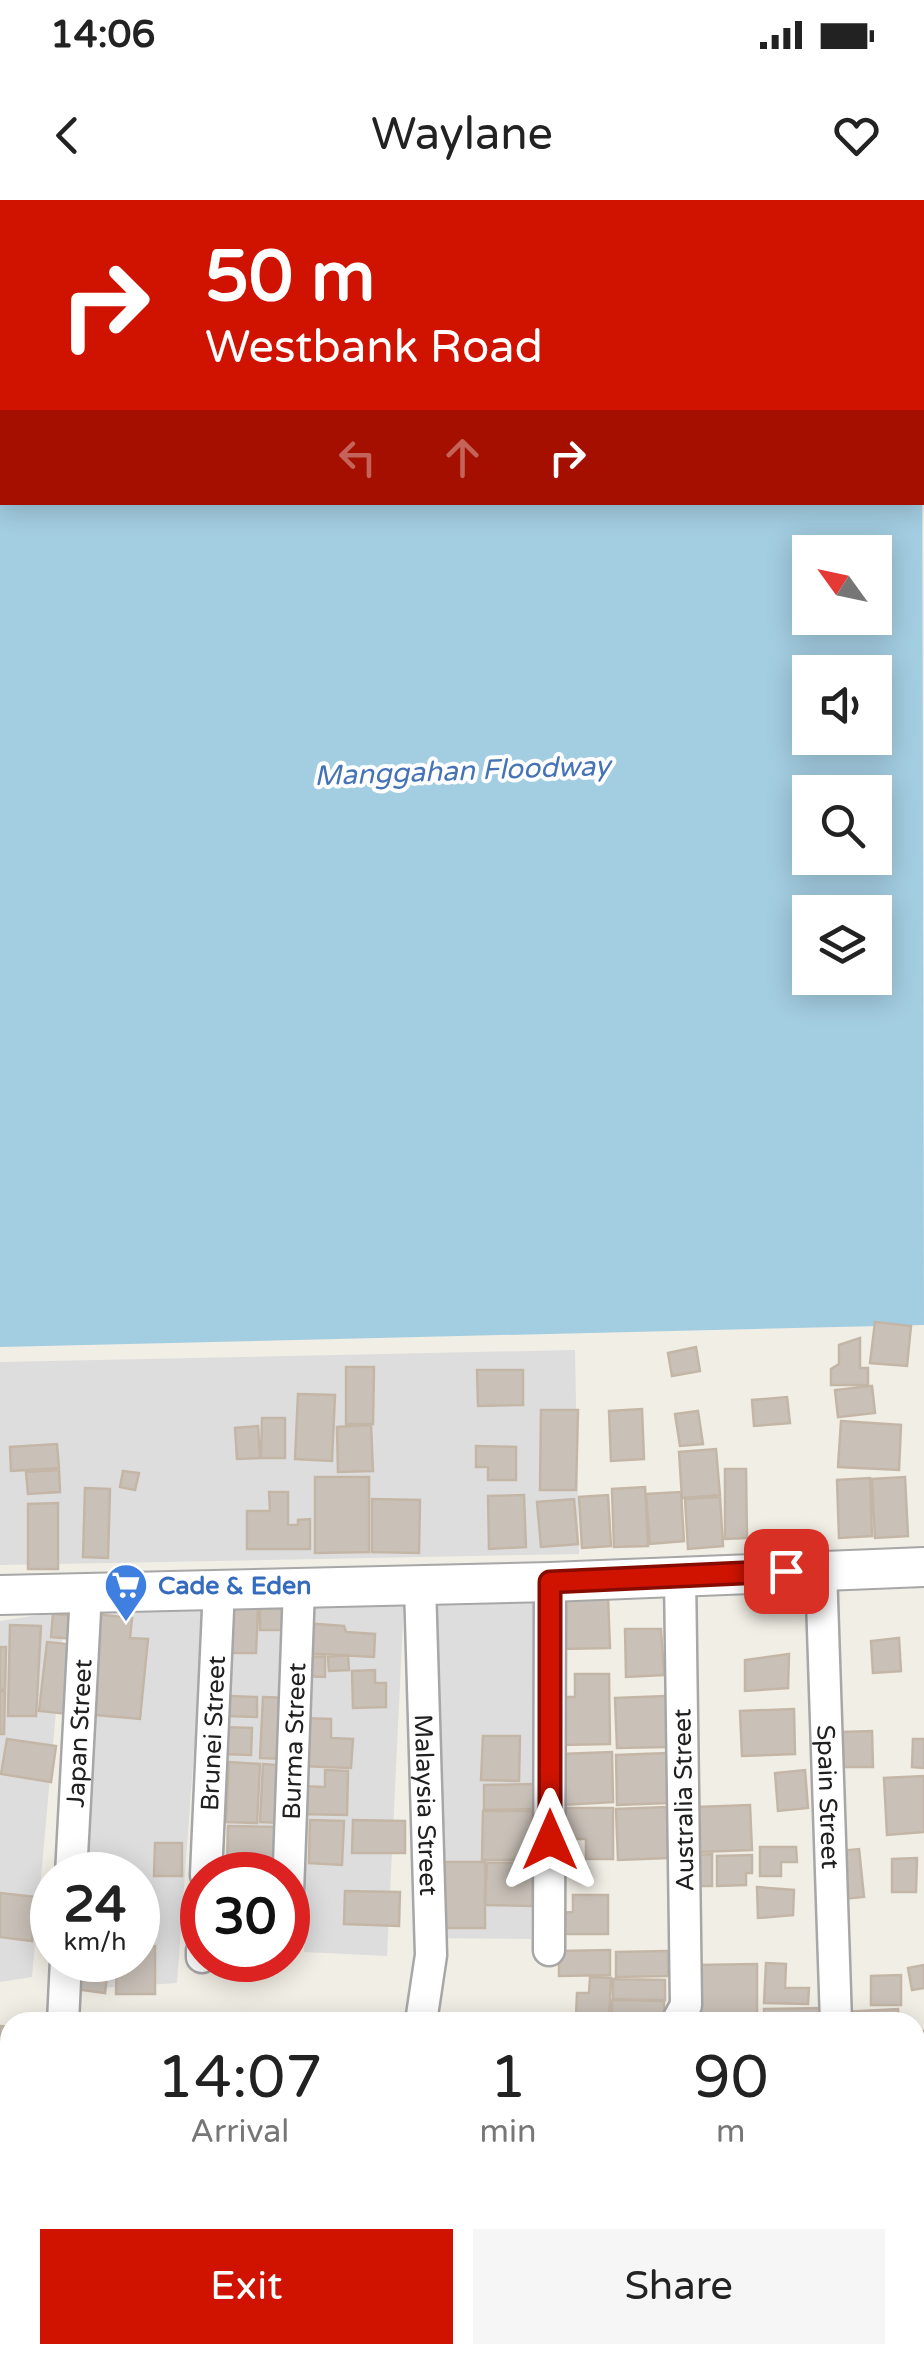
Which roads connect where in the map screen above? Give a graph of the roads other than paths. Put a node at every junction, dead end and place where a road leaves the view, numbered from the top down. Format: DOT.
graph roads {
  1 [pos="924,1567"];
  2 [pos="821,1569"];
  3 [pos="680,1575"];
  4 [pos="550,1582"];
  5 [pos="420,1585"];
  6 [pos="300,1587"];
  7 [pos="219,1588"];
  8 [pos="86,1592"];
  9 [pos="0,1595"];
  10 [pos="72,1852"];
  11 [pos="207,1852"];
  12 [pos="290,1852"];
  13 [pos="549,1950"];
  14 [pos="65,1982"];
  15 [pos="63,2012"];
  16 [pos="422,2012"];
  17 [pos="682,2012"];
  18 [pos="836,2012"];
  1 -- 2 [label="street"];
  2 -- 3 [label="street"];
  2 -- 18 [label="street, Spain Street"];
  3 -- 4 [label="street"];
  3 -- 17 [label="street, Australia Street"];
  4 -- 5 [label="street"];
  4 -- 13 [label="street"];
  5 -- 6 [label="street"];
  5 -- 16 [label="street, Malaysia Street"];
  6 -- 7 [label="street"];
  6 -- 12 [label="street, Burma Street"];
  7 -- 8 [label="street"];
  7 -- 11 [label="street, Brunei Street"];
  8 -- 9 [label="street"];
  8 -- 10 [label="street, Japan Street"];
  14 -- 15 [label="street"];
}
